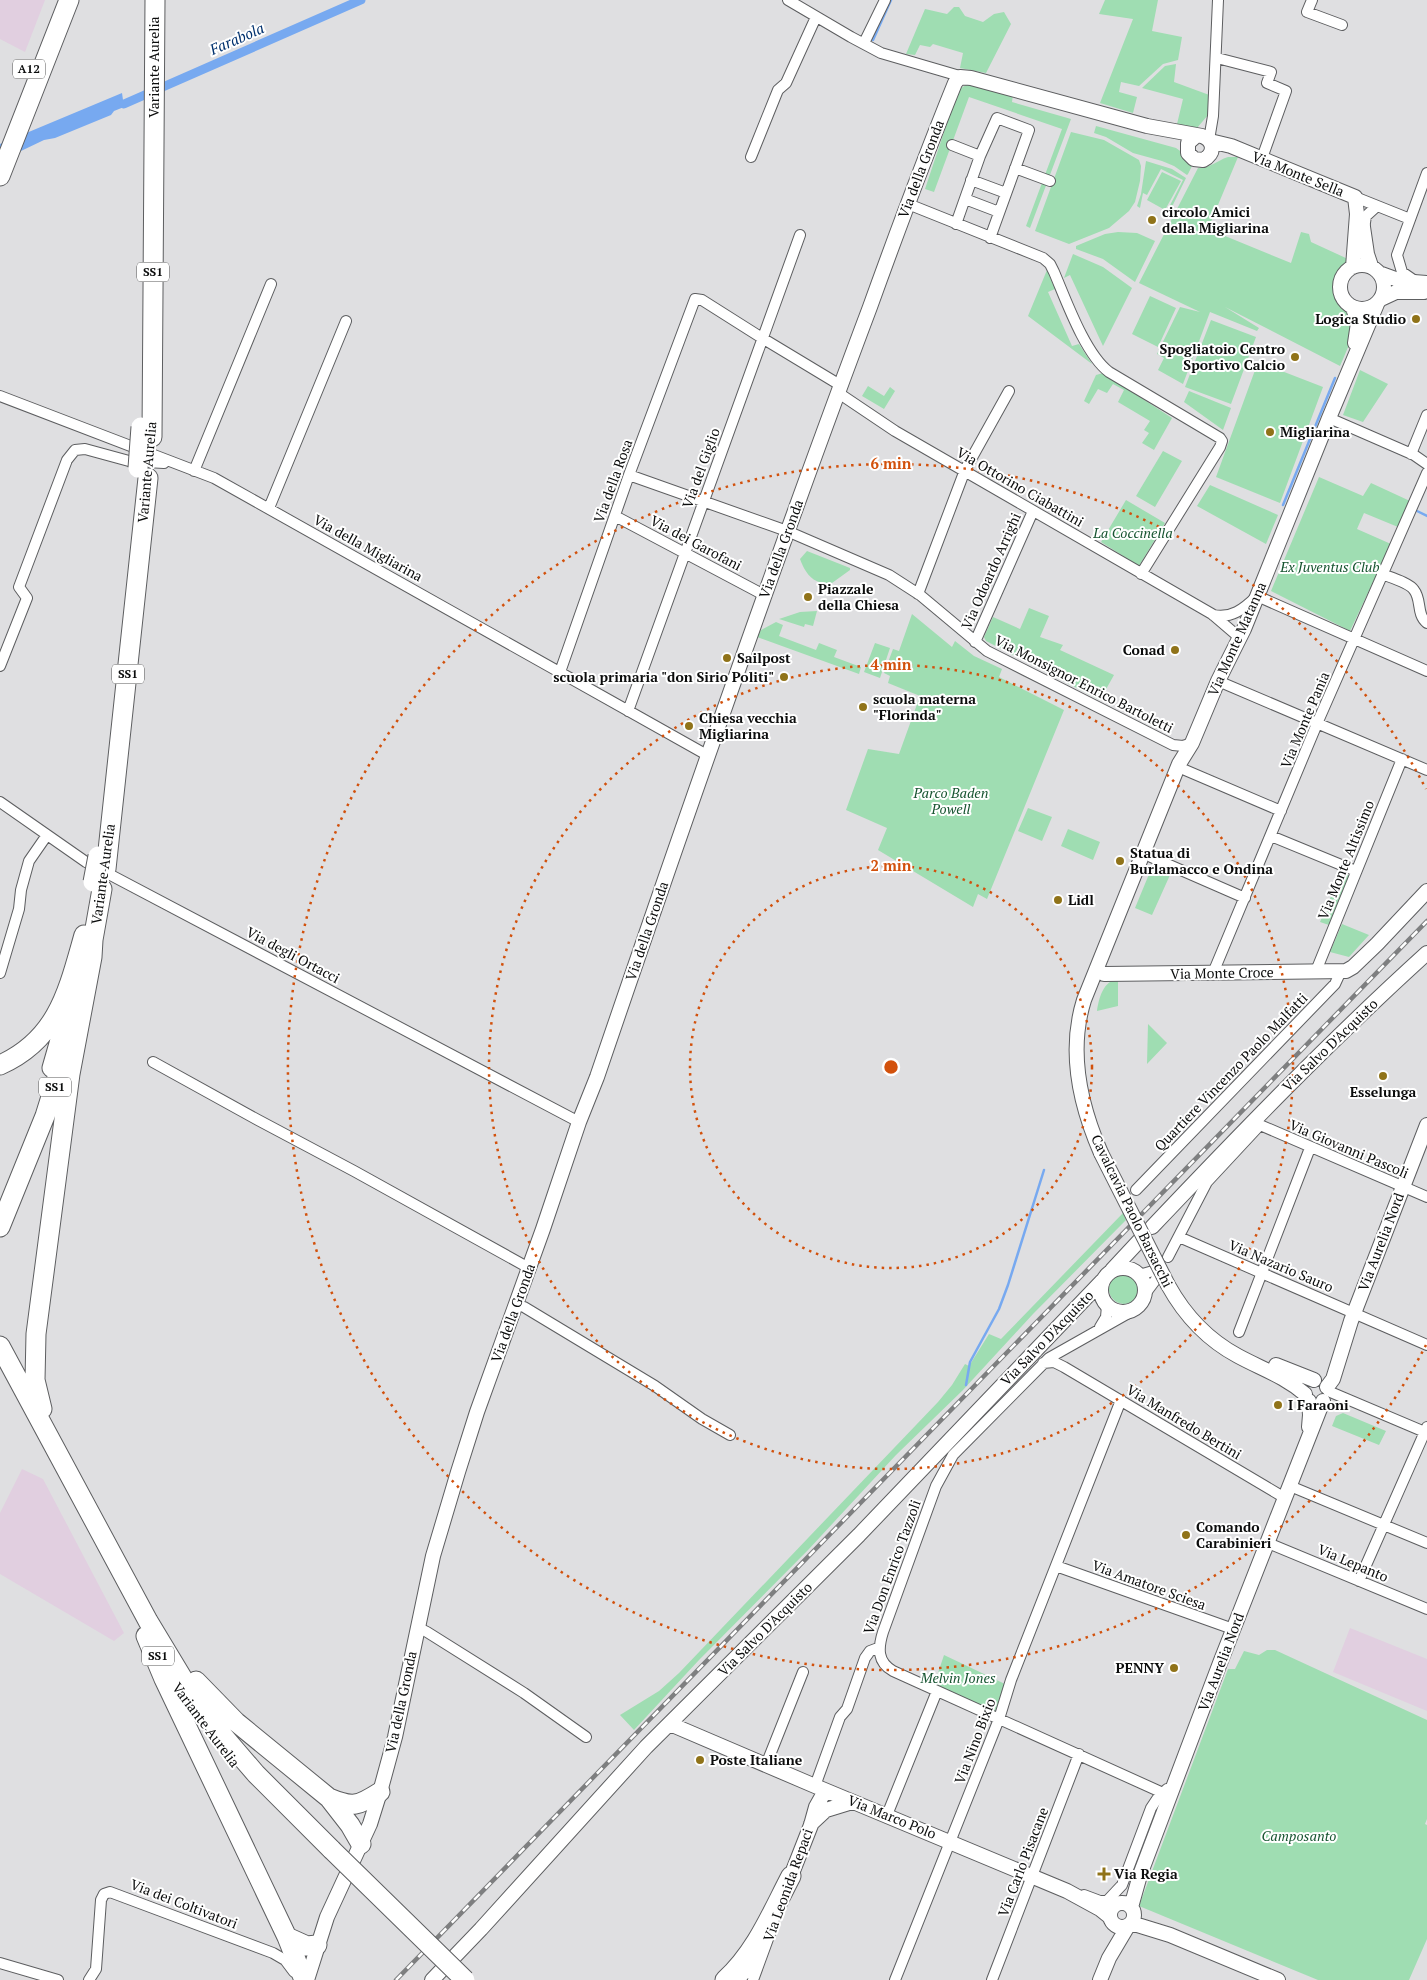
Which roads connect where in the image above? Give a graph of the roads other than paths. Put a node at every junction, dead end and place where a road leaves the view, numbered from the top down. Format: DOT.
graph roads {
  1 [pos="56,0"];
  2 [pos="69,0"];
  3 [pos="144,0"];
  4 [pos="155,0"];
  5 [pos="788,0"];
  6 [pos="885,0"];
  7 [pos="1218,0"];
  8 [pos="1312,0"];
  9 [pos="816,17"];
  10 [pos="1342,25"];
  11 [pos="864,43"];
  12 [pos="1217,58"];
  13 [pos="149,60"];
  14 [pos="963,76"];
  15 [pos="1147,126"];
  16 [pos="6,138"];
  17 [pos="1205,141"];
  18 [pos="952,145"];
  19 [pos="1187,148"];
  20 [pos="980,156"];
  21 [pos="751,157"];
  22 [pos="1262,158"];
  23 [pos="1015,168"];
  24 [pos="3,170"];
  25 [pos="1427,173"];
  26 [pos="971,180"];
  27 [pos="1050,181"];
  28 [pos="1006,193"];
  29 [pos="1355,197"];
  30 [pos="965,198"];
  31 [pos="908,204"];
  32 [pos="1377,206"];
  33 [pos="1000,212"];
  34 [pos="1357,214"];
  35 [pos="1410,219"];
  36 [pos="956,224"];
  37 [pos="1364,229"];
  38 [pos="800,236"];
  39 [pos="990,238"];
  40 [pos="1352,266"];
  41 [pos="1375,269"];
  42 [pos="271,284"];
  43 [pos="1424,286"];
  44 [pos="693,301"];
  45 [pos="1379,301"];
  46 [pos="1353,308"];
  47 [pos="346,321"];
  48 [pos="762,338"];
  49 [pos="1350,368"];
  50 [pos="838,389"];
  51 [pos="1009,391"];
  52 [pos="0,396"];
  53 [pos="1427,415"];
  54 [pos="1329,418"];
  55 [pos="1411,454"];
  56 [pos="171,463"];
  57 [pos="1427,464"];
  58 [pos="965,470"];
  59 [pos="194,471"];
  60 [pos="629,475"];
  61 [pos="1426,477"];
  62 [pos="704,502"];
  63 [pos="269,508"];
  64 [pos="1033,511"];
  65 [pos="615,516"];
  66 [pos="787,530"];
  67 [pos="685,553"];
  68 [pos="1141,574"];
  69 [pos="1382,574"];
  70 [pos="918,594"];
  71 [pos="764,595"];
  72 [pos="1257,596"];
  73 [pos="1212,614"];
  74 [pos="1427,623"];
  75 [pos="1240,638"];
  76 [pos="1354,639"];
  77 [pos="975,642"];
  78 [pos="0,666"];
  79 [pos="1427,671"];
  80 [pos="560,672"];
  81 [pos="1218,681"];
  82 [pos="628,711"];
  83 [pos="1317,724"];
  84 [pos="1192,743"];
  85 [pos="1173,745"];
  86 [pos="707,755"];
  87 [pos="1402,759"];
  88 [pos="1182,767"];
  89 [pos="1427,770"];
  90 [pos="0,802"];
  91 [pos="1281,811"];
  92 [pos="47,835"];
  93 [pos="1270,836"];
  94 [pos="1151,857"];
  95 [pos="1356,871"];
  96 [pos="1427,891"];
  97 [pos="1245,898"];
  98 [pos="88,938"];
  99 [pos="1427,953"];
  100 [pos="1101,969"];
  101 [pos="1341,971"];
  102 [pos="1316,972"];
  103 [pos="0,973"];
  104 [pos="1213,973"];
  105 [pos="153,1062"];
  106 [pos="0,1065"];
  107 [pos="579,1122"];
  108 [pos="1427,1125"];
  109 [pos="1310,1148"];
  110 [pos="1403,1187"];
  111 [pos="1136,1190"];
  112 [pos="1427,1197"];
  113 [pos="0,1203"];
  114 [pos="0,1227"];
  115 [pos="1152,1227"];
  116 [pos="1179,1237"];
  117 [pos="1168,1257"];
  118 [pos="529,1268"];
  119 [pos="1112,1270"];
  120 [pos="1136,1272"];
  121 [pos="1262,1274"];
  122 [pos="1163,1279"];
  123 [pos="1102,1281"];
  124 [pos="1145,1294"];
  125 [pos="1105,1302"];
  126 [pos="516,1305"];
  127 [pos="1077,1306"];
  128 [pos="1134,1310"];
  129 [pos="1354,1313"];
  130 [pos="1099,1328"];
  131 [pos="1240,1332"];
  132 [pos="1074,1344"];
  133 [pos="1427,1345"];
  134 [pos="0,1346"];
  135 [pos="1043,1363"];
  136 [pos="0,1365"];
  137 [pos="1069,1370"];
  138 [pos="1318,1390"];
  139 [pos="1121,1400"];
  140 [pos="1426,1431"];
  141 [pos="730,1435"];
  142 [pos="63,1463"];
  143 [pos="1287,1492"];
  144 [pos="1384,1524"];
  145 [pos="1268,1543"];
  146 [pos="1427,1543"];
  147 [pos="1056,1566"];
  148 [pos="1359,1581"];
  149 [pos="1427,1610"];
  150 [pos="417,1627"];
  151 [pos="147,1628"];
  152 [pos="1233,1630"];
  153 [pos="878,1648"];
  154 [pos="803,1672"];
  155 [pos="937,1691"];
  156 [pos="999,1718"];
  157 [pos="670,1724"];
  158 [pos="586,1737"];
  159 [pos="1079,1754"];
  160 [pos="766,1765"];
  161 [pos="800,1780"];
  162 [pos="1175,1781"];
  163 [pos="824,1790"];
  164 [pos="380,1792"];
  165 [pos="1163,1793"];
  166 [pos="329,1798"];
  167 [pos="852,1802"];
  168 [pos="887,1815"];
  169 [pos="816,1816"];
  170 [pos="951,1841"];
  171 [pos="361,1844"];
  172 [pos="329,1854"];
  173 [pos="791,1876"];
  174 [pos="1032,1876"];
  175 [pos="1116,1909"];
  176 [pos="1130,1924"];
  177 [pos="1170,1935"];
  178 [pos="287,1937"];
  179 [pos="317,1945"];
  180 [pos="765,1947"];
  181 [pos="1108,1958"];
  182 [pos="0,1963"];
  183 [pos="58,1980"];
  184 [pos="90,1980"];
  185 [pos="300,1980"];
  186 [pos="306,1980"];
  187 [pos="432,1980"];
  188 [pos="452,1980"];
  189 [pos="465,1980"];
  190 [pos="725,1980"];
  191 [pos="740,1980"];
  192 [pos="752,1980"];
  193 [pos="895,1980"];
  194 [pos="992,1980"];
  195 [pos="1100,1980"];
  196 [pos="1278,1980"];
  1 -- 16 [label="highway, A12"];
  2 -- 16 [label="highway, A12"];
  3 -- 13 [label="highway, Variante Aurelia / SS1"];
  4 -- 13 [label="highway, Variante Aurelia / SS1"];
  5 -- 9 [label="street"];
  6 -- 11 [label="street"];
  7 -- 12 [label="street"];
  8 -- 10 [label="street"];
  9 -- 11 [label="street"];
  9 -- 21 [label="street"];
  11 -- 14 [label="street"];
  12 -- 17 [label="street"];
  12 -- 22 [label="street"];
  13 -- 98 [label="highway, Variante Aurelia / SS1, bridge"];
  14 -- 15 [label="street"];
  14 -- 31 [label="street, Via della Gronda"];
  15 -- 17 [label="street"];
  15 -- 19 [label="street"];
  16 -- 24 [label="highway, A12"];
  17 -- 19 [label="street"];
  17 -- 19 [label="street"];
  17 -- 22 [label="street, Via Monte Sella"];
  18 -- 20 [label="street"];
  20 -- 23 [label="street"];
  20 -- 26 [label="street"];
  22 -- 29 [label="street, Via Monte Sella"];
  23 -- 27 [label="street"];
  23 -- 28 [label="street"];
  25 -- 35 [label="street"];
  26 -- 28 [label="street"];
  26 -- 30 [label="street"];
  28 -- 33 [label="street"];
  29 -- 32 [label="street, Via Monte Sella"];
  29 -- 34 [label="street, Via Monte Sella"];
  30 -- 33 [label="street"];
  30 -- 36 [label="street"];
  31 -- 36 [label="street"];
  31 -- 50 [label="street, Via della Gronda"];
  32 -- 35 [label="street, Via Monte Sella"];
  32 -- 37 [label="street"];
  33 -- 39 [label="street"];
  34 -- 37 [label="street, Via Monte Sella"];
  34 -- 40 [label="street, Via Monte Sella"];
  35 -- 43 [label="street"];
  36 -- 39 [label="street"];
  37 -- 41 [label="street, Via Monte Sella"];
  38 -- 48 [label="street, Via del Giglio"];
  39 -- 68 [label="street"];
  40 -- 41 [label="street"];
  40 -- 46 [label="street"];
  41 -- 43 [label="street"];
  41 -- 45 [label="street"];
  42 -- 59 [label="street"];
  43 -- 45 [label="street"];
  44 -- 48 [label="street, Via Ottorino Ciabattini"];
  44 -- 60 [label="street, Via della Rosa"];
  45 -- 46 [label="street"];
  45 -- 49 [label="street, Via Monte Matanna"];
  46 -- 49 [label="street, Via Monte Matanna"];
  47 -- 63 [label="street"];
  48 -- 50 [label="street, Via Ottorino Ciabattini"];
  48 -- 62 [label="street, Via del Giglio"];
  49 -- 54 [label="street, Via Monte Matanna"];
  50 -- 58 [label="street, Via Ottorino Ciabattini"];
  50 -- 66 [label="street, Via della Gronda"];
  51 -- 58 [label="street"];
  52 -- 56 [label="street, Via della Migliarina"];
  53 -- 55 [label="street"];
  54 -- 55 [label="street"];
  54 -- 72 [label="street, Via Monte Matanna"];
  55 -- 57 [label="street"];
  56 -- 59 [label="street, Via della Migliarina"];
  56 -- 78 [label="street"];
  58 -- 64 [label="street, Via Ottorino Ciabattini"];
  58 -- 70 [label="street"];
  59 -- 63 [label="street, Via della Migliarina"];
  60 -- 62 [label="street, Via Monsignor Enrico Bartoletti"];
  60 -- 65 [label="street, Via della Rosa"];
  61 -- 69 [label="street, Via Monte Pania"];
  62 -- 66 [label="street, Via Monsignor Enrico Bartoletti"];
  62 -- 67 [label="street, Via del Giglio"];
  63 -- 80 [label="street, Via della Migliarina"];
  64 -- 68 [label="street, Via Ottorino Ciabattini"];
  64 -- 77 [label="street, Via Odoardo Arrighi"];
  65 -- 67 [label="street, Via dei Garofani"];
  65 -- 80 [label="street, Via della Rosa"];
  66 -- 70 [label="street, Via Monsignor Enrico Bartoletti"];
  66 -- 71 [label="street, Via della Gronda"];
  67 -- 71 [label="street, Via dei Garofani"];
  67 -- 82 [label="street, Via del Giglio"];
  68 -- 73 [label="street, Via Ottorino Ciabattini"];
  69 -- 74 [label="street"];
  69 -- 76 [label="street, Via Monte Pania"];
  70 -- 77 [label="street, Via Monsignor Enrico Bartoletti"];
  71 -- 86 [label="street, Via della Gronda"];
  72 -- 73 [label="street"];
  72 -- 75 [label="street, Via Monte Matanna"];
  72 -- 76 [label="street"];
  73 -- 75 [label="street, Via Ottorino Ciabattini"];
  75 -- 81 [label="street, Via Monte Matanna"];
  76 -- 79 [label="street"];
  76 -- 83 [label="street, Via Monte Pania"];
  77 -- 85 [label="street, Via Monsignor Enrico Bartoletti"];
  80 -- 82 [label="street, Via della Migliarina"];
  81 -- 83 [label="street"];
  81 -- 84 [label="street, Via Monte Matanna"];
  82 -- 86 [label="street, Via della Migliarina"];
  83 -- 87 [label="street"];
  83 -- 91 [label="street, Via Monte Pania"];
  84 -- 85 [label="street, Via Monsignor Enrico Bartoletti"];
  84 -- 88 [label="street, Via Monte Matanna"];
  85 -- 88 [label="street"];
  86 -- 107 [label="street, Via della Gronda"];
  87 -- 89 [label="street"];
  87 -- 95 [label="street, Via Monte Altissimo"];
  88 -- 91 [label="street"];
  88 -- 94 [label="street, Via Monte Matanna"];
  88 -- 100 [label="street, Via Monte Matanna"];
  90 -- 92 [label="street, Via degli Ortacci"];
  91 -- 93 [label="street, Via Monte Pania"];
  92 -- 103 [label="street"];
  92 -- 107 [label="street, Via degli Ortacci"];
  93 -- 95 [label="street"];
  93 -- 97 [label="street, Via Monte Pania"];
  94 -- 97 [label="street"];
  94 -- 100 [label="street, Via Monte Matanna"];
  95 -- 102 [label="street, Via Monte Altissimo"];
  96 -- 101 [label="street"];
  97 -- 104 [label="street, Via Monte Pania"];
  98 -- 106 [label="highway"];
  98 -- 113 [label="highway, SS1"];
  98 -- 114 [label="highway, SS1"];
  98 -- 142 [label="highway"];
  99 -- 115 [label="street, Via Salvo D'Acquisto"];
  100 -- 104 [label="street, Via Monte Croce"];
  100 -- 122 [label="street, Cavalcavia Paolo Barsacchi"];
  101 -- 102 [label="street, Via Monte Croce"];
  101 -- 111 [label="street, Quartiere Vincenzo Paolo Malfatti"];
  102 -- 104 [label="street, Via Monte Croce"];
  105 -- 118 [label="street"];
  107 -- 118 [label="street, Via della Gronda"];
  108 -- 110 [label="street, Via Aurelia Nord"];
  109 -- 110 [label="street, Via Giovanni Pascoli"];
  109 -- 116 [label="street, Via Giovanni Pascoli"];
  109 -- 121 [label="street"];
  110 -- 112 [label="street, Via Giovanni Pascoli"];
  110 -- 129 [label="street, Via Aurelia Nord"];
  116 -- 117 [label="street"];
  116 -- 121 [label="street, Via Nazario Sauro"];
  118 -- 126 [label="street, Via della Gronda"];
  119 -- 120 [label="street"];
  119 -- 120 [label="street, Via Salvo D'Acquisto"];
  119 -- 123 [label="street, Via Salvo D'Acquisto"];
  120 -- 122 [label="street"];
  120 -- 124 [label="street, Via Salvo D'Acquisto"];
  121 -- 129 [label="street, Via Nazario Sauro"];
  121 -- 131 [label="street"];
  122 -- 124 [label="street"];
  122 -- 138 [label="street, Cavalcavia Paolo Barsacchi"];
  123 -- 125 [label="street, Via Salvo D'Acquisto"];
  123 -- 127 [label="street, Via Salvo D'Acquisto"];
  124 -- 128 [label="street"];
  125 -- 127 [label="street"];
  125 -- 128 [label="street, Via Salvo D'Acquisto"];
  125 -- 130 [label="street"];
  126 -- 141 [label="street"];
  126 -- 150 [label="street, Via della Gronda"];
  127 -- 157 [label="street, Via Salvo D'Acquisto"];
  128 -- 130 [label="street, Via Don Enrico Tazzoli"];
  129 -- 133 [label="street, Via Nazario Sauro"];
  129 -- 138 [label="street, Via Aurelia Nord"];
  130 -- 132 [label="street, Via Don Enrico Tazzoli"];
  132 -- 135 [label="street, Via Don Enrico Tazzoli"];
  132 -- 137 [label="street"];
  134 -- 142 [label="highway"];
  135 -- 137 [label="street, Via Manfredo Bertini"];
  135 -- 153 [label="street, Via Don Enrico Tazzoli"];
  136 -- 151 [label="highway, Variante Aurelia / SS1"];
  137 -- 139 [label="street, Via Manfredo Bertini"];
  138 -- 140 [label="street"];
  138 -- 143 [label="street, Via Aurelia Nord"];
  139 -- 143 [label="street, Via Manfredo Bertini"];
  139 -- 147 [label="street, Via Nino Bixio"];
  140 -- 144 [label="street"];
  142 -- 151 [label="highway, Variante Aurelia / SS1"];
  143 -- 144 [label="street, Via Manfredo Bertini"];
  143 -- 145 [label="street, Via Aurelia Nord"];
  144 -- 146 [label="street, Via Manfredo Bertini"];
  144 -- 148 [label="street"];
  145 -- 148 [label="street, Via Lepanto"];
  145 -- 152 [label="street, Via Aurelia Nord"];
  147 -- 152 [label="street, Via Amatore Sciesa"];
  147 -- 156 [label="street, Via Nino Bixio"];
  148 -- 149 [label="street, Via Lepanto"];
  150 -- 158 [label="street"];
  150 -- 164 [label="street, Via della Gronda"];
  151 -- 166 [label="highway"];
  151 -- 172 [label="highway, Variante Aurelia / SS1"];
  151 -- 178 [label="highway"];
  152 -- 162 [label="street, Via Aurelia Nord"];
  153 -- 155 [label="street, Via Don Enrico Tazzoli"];
  153 -- 163 [label="street"];
  154 -- 160 [label="street"];
  155 -- 156 [label="street, Via Don Enrico Tazzoli"];
  155 -- 168 [label="street"];
  156 -- 159 [label="street, Via Don Enrico Tazzoli"];
  156 -- 170 [label="street, Via Nino Bixio"];
  157 -- 160 [label="street, Via Marco Polo"];
  157 -- 187 [label="street, Via Salvo D'Acquisto"];
  159 -- 165 [label="street, Via Don Enrico Tazzoli"];
  159 -- 174 [label="street, Via Carlo Pisacane"];
  160 -- 161 [label="street, Via Marco Polo"];
  161 -- 163 [label="street, Via Marco Polo"];
  161 -- 169 [label="street"];
  162 -- 165 [label="street"];
  162 -- 175 [label="street, Via Aurelia Nord"];
  163 -- 167 [label="street, Via Marco Polo"];
  163 -- 169 [label="street, Via Leonida Repaci"];
  164 -- 166 [label="highway"];
  164 -- 171 [label="street, Via della Gronda"];
  165 -- 175 [label="street"];
  166 -- 171 [label="highway"];
  167 -- 168 [label="street, Via Marco Polo"];
  167 -- 169 [label="street"];
  168 -- 170 [label="street, Via Marco Polo"];
  169 -- 173 [label="street, Via Leonida Repaci"];
  170 -- 174 [label="street, Via Marco Polo"];
  170 -- 193 [label="street, Via Nino Bixio"];
  171 -- 179 [label="street, Via della Gronda"];
  172 -- 188 [label="highway, Variante Aurelia / SS1"];
  172 -- 189 [label="highway, Variante Aurelia / SS1, bridge"];
  173 -- 180 [label="street, Via Leonida Repaci"];
  173 -- 190 [label="highway"];
  174 -- 175 [label="street, Via Marco Polo"];
  174 -- 194 [label="street, Via Carlo Pisacane"];
  175 -- 176 [label="street"];
  175 -- 176 [label="street, Via Marco Polo"];
  175 -- 177 [label="street, Via Marco Polo"];
  175 -- 181 [label="street, Via Aurelia Nord"];
  176 -- 177 [label="street, Via Marco Polo"];
  176 -- 181 [label="street, Via Aurelia Nord"];
  177 -- 196 [label="street, Via Marco Polo"];
  178 -- 179 [label="highway"];
  178 -- 186 [label="highway"];
  179 -- 186 [label="street, Via della Gronda"];
  180 -- 191 [label="street"];
  180 -- 192 [label="street, Via Leonida Repaci"];
  181 -- 195 [label="street, Via Aurelia Nord"];
  182 -- 183 [label="street"];
  184 -- 185 [label="street, Via dei Coltivatori"];
}
